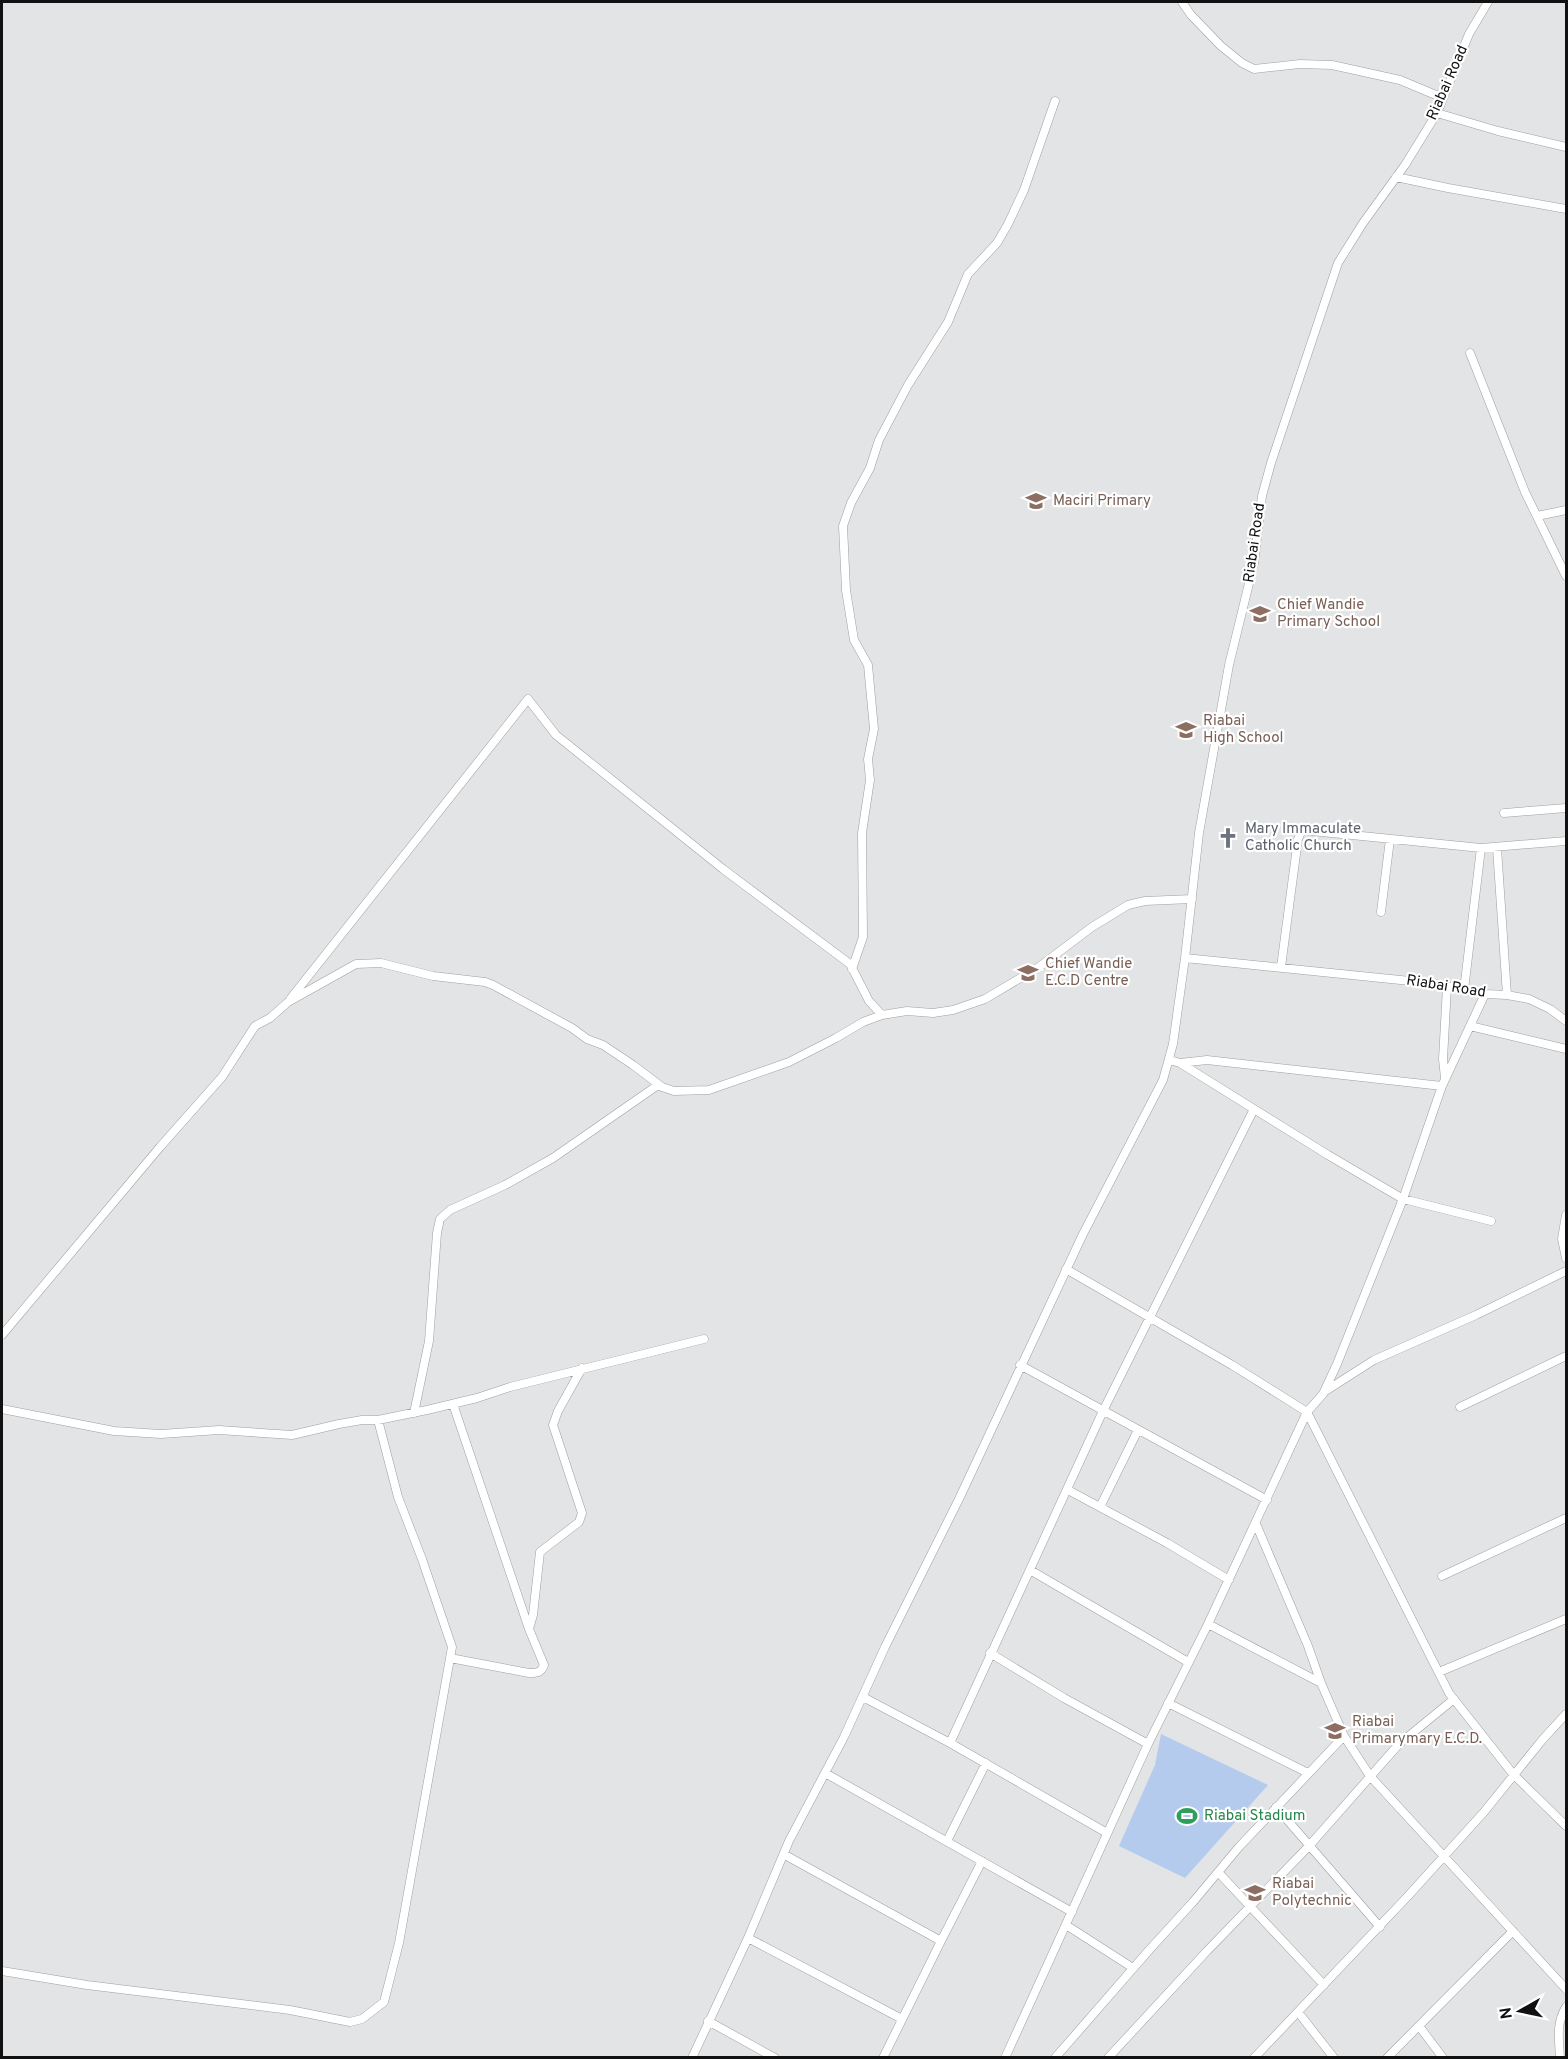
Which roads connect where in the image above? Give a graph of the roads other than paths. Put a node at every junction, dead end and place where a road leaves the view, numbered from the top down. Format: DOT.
graph roads {
  1 [pos="1182,2"];
  2 [pos="1488,2"];
  3 [pos="1443,98"];
  4 [pos="1055,101"];
  5 [pos="1437,113"];
  6 [pos="1566,147"];
  7 [pos="1396,177"];
  8 [pos="1566,209"];
  9 [pos="1470,353"];
  10 [pos="1566,510"];
  11 [pos="1537,516"];
  12 [pos="1566,576"];
  13 [pos="1566,808"];
  14 [pos="1504,813"];
  15 [pos="1390,839"];
  16 [pos="1566,841"];
  17 [pos="1480,848"];
  18 [pos="1497,848"];
  19 [pos="1192,899"];
  20 [pos="1382,912"];
  21 [pos="1185,958"];
  22 [pos="1281,967"];
  23 [pos="852,969"];
  24 [pos="1447,987"];
  25 [pos="1464,990"];
  26 [pos="1485,994"];
  27 [pos="1507,994"];
  28 [pos="288,1002"];
  29 [pos="882,1015"];
  30 [pos="1566,1021"];
  31 [pos="1470,1026"];
  32 [pos="1566,1049"];
  33 [pos="1170,1060"];
  34 [pos="1180,1063"];
  35 [pos="1444,1082"];
  36 [pos="658,1085"];
  37 [pos="1254,1109"];
  38 [pos="1402,1199"];
  39 [pos="1566,1215"];
  40 [pos="1491,1221"];
  41 [pos="1566,1258"];
  42 [pos="1066,1269"];
  43 [pos="1566,1271"];
  44 [pos="1149,1317"];
  45 [pos="2,1335"];
  46 [pos="704,1339"];
  47 [pos="1566,1356"];
  48 [pos="1020,1365"];
  49 [pos="582,1368"];
  50 [pos="1323,1394"];
  51 [pos="453,1404"];
  52 [pos="1460,1407"];
  53 [pos="2,1409"];
  54 [pos="1103,1411"];
  55 [pos="1307,1412"];
  56 [pos="414,1413"];
  57 [pos="378,1420"];
  58 [pos="1138,1430"];
  59 [pos="1068,1490"];
  60 [pos="1267,1500"];
  61 [pos="1100,1507"];
  62 [pos="1566,1518"];
  63 [pos="1256,1524"];
  64 [pos="1030,1570"];
  65 [pos="1442,1576"];
  66 [pos="1229,1580"];
  67 [pos="1566,1619"];
  68 [pos="1208,1624"];
  69 [pos="530,1629"];
  70 [pos="990,1653"];
  71 [pos="450,1658"];
  72 [pos="1188,1662"];
  73 [pos="1438,1672"];
  74 [pos="1321,1683"];
  75 [pos="863,1697"];
  76 [pos="1454,1699"];
  77 [pos="1168,1703"];
  78 [pos="1566,1714"];
  79 [pos="1344,1736"];
  80 [pos="950,1743"];
  81 [pos="1148,1744"];
  82 [pos="986,1763"];
  83 [pos="825,1773"];
  84 [pos="1308,1773"];
  85 [pos="1513,1774"];
  86 [pos="1370,1776"];
  87 [pos="1276,1808"];
  88 [pos="1566,1826"];
  89 [pos="1107,1833"];
  90 [pos="947,1841"];
  91 [pos="1310,1846"];
  92 [pos="784,1855"];
  93 [pos="1444,1856"];
  94 [pos="982,1861"];
  95 [pos="1218,1872"];
  96 [pos="1251,1906"];
  97 [pos="1072,1912"];
  98 [pos="1066,1924"];
  99 [pos="1380,1927"];
  100 [pos="1513,1931"];
  101 [pos="748,1938"];
  102 [pos="941,1941"];
  103 [pos="1133,1968"];
  104 [pos="2,1971"];
  105 [pos="1324,1985"];
  106 [pos="1566,1989"];
  107 [pos="1566,2007"];
  108 [pos="1298,2012"];
  109 [pos="902,2019"];
  110 [pos="708,2021"];
  111 [pos="1419,2026"];
  112 [pos="692,2058"];
  113 [pos="775,2058"];
  114 [pos="883,2058"];
  115 [pos="1005,2058"];
  116 [pos="1055,2058"];
  117 [pos="1108,2058"];
  118 [pos="1254,2058"];
  119 [pos="1334,2058"];
  120 [pos="1387,2058"];
  121 [pos="1443,2058"];
  122 [pos="1560,2058"];
  1 -- 3 [label="street"];
  2 -- 3 [label="street, Riabai Road"];
  3 -- 5 [label="street, Riabai Road"];
  4 -- 23 [label="street"];
  5 -- 6 [label="street"];
  5 -- 7 [label="street, Riabai Road"];
  7 -- 8 [label="street"];
  7 -- 19 [label="street, Riabai Road"];
  9 -- 11 [label="street"];
  10 -- 11 [label="street"];
  11 -- 12 [label="street"];
  13 -- 14 [label="street"];
  15 -- 17 [label="street"];
  15 -- 20 [label="street"];
  15 -- 22 [label="street"];
  16 -- 18 [label="street"];
  17 -- 18 [label="street"];
  17 -- 25 [label="street"];
  18 -- 27 [label="street"];
  19 -- 21 [label="street, Riabai Road"];
  19 -- 29 [label="street"];
  21 -- 22 [label="street, Riabai Road"];
  21 -- 33 [label="street"];
  22 -- 24 [label="street, Riabai Road"];
  23 -- 28 [label="street"];
  23 -- 29 [label="street"];
  24 -- 25 [label="street, Riabai Road"];
  24 -- 35 [label="street"];
  25 -- 26 [label="street, Riabai Road"];
  26 -- 27 [label="street, Riabai Road"];
  26 -- 31 [label="street"];
  27 -- 30 [label="street, Riabai Road"];
  28 -- 36 [label="street"];
  28 -- 45 [label="street"];
  29 -- 36 [label="street"];
  31 -- 32 [label="street"];
  31 -- 35 [label="street"];
  33 -- 34 [label="street"];
  33 -- 42 [label="street"];
  34 -- 35 [label="street"];
  34 -- 37 [label="street"];
  35 -- 38 [label="street"];
  36 -- 56 [label="street"];
  37 -- 38 [label="street"];
  37 -- 44 [label="street"];
  38 -- 40 [label="street"];
  38 -- 50 [label="street"];
  39 -- 41 [label="street"];
  42 -- 44 [label="street"];
  42 -- 48 [label="street"];
  43 -- 50 [label="street"];
  44 -- 54 [label="street"];
  44 -- 55 [label="street"];
  46 -- 49 [label="street"];
  47 -- 52 [label="street"];
  48 -- 54 [label="street"];
  48 -- 75 [label="street"];
  49 -- 51 [label="street"];
  49 -- 69 [label="street"];
  50 -- 55 [label="street"];
  51 -- 56 [label="street"];
  51 -- 69 [label="street"];
  53 -- 57 [label="street"];
  54 -- 58 [label="street"];
  54 -- 59 [label="street"];
  55 -- 60 [label="street"];
  55 -- 73 [label="street"];
  56 -- 57 [label="street"];
  57 -- 71 [label="street"];
  58 -- 60 [label="street"];
  58 -- 61 [label="street"];
  59 -- 61 [label="street"];
  59 -- 64 [label="street"];
  60 -- 63 [label="street"];
  61 -- 66 [label="street"];
  62 -- 65 [label="street"];
  63 -- 66 [label="street"];
  63 -- 74 [label="street"];
  64 -- 70 [label="street"];
  64 -- 72 [label="street"];
  66 -- 68 [label="street"];
  67 -- 73 [label="street"];
  68 -- 72 [label="street"];
  68 -- 74 [label="street"];
  69 -- 71 [label="street"];
  70 -- 80 [label="street"];
  70 -- 81 [label="street"];
  71 -- 104 [label="street"];
  72 -- 77 [label="street"];
  73 -- 76 [label="street"];
  74 -- 79 [label="street"];
  75 -- 80 [label="street"];
  75 -- 83 [label="street"];
  76 -- 85 [label="street"];
  76 -- 86 [label="street"];
  77 -- 81 [label="street"];
  77 -- 84 [label="street"];
  78 -- 85 [label="street"];
  79 -- 84 [label="street"];
  79 -- 86 [label="street"];
  80 -- 82 [label="street"];
  81 -- 89 [label="street"];
  82 -- 89 [label="street"];
  82 -- 90 [label="street"];
  83 -- 90 [label="street"];
  83 -- 92 [label="street"];
  84 -- 87 [label="street"];
  85 -- 88 [label="street"];
  85 -- 93 [label="street"];
  86 -- 91 [label="street"];
  86 -- 93 [label="street"];
  87 -- 91 [label="street"];
  87 -- 95 [label="street"];
  89 -- 97 [label="street"];
  90 -- 94 [label="street"];
  91 -- 96 [label="street"];
  91 -- 99 [label="street"];
  92 -- 101 [label="street"];
  92 -- 102 [label="street"];
  93 -- 99 [label="street"];
  93 -- 100 [label="street"];
  94 -- 97 [label="street"];
  94 -- 102 [label="street"];
  95 -- 96 [label="street"];
  95 -- 103 [label="street"];
  96 -- 105 [label="street"];
  96 -- 117 [label="street"];
  97 -- 98 [label="street"];
  98 -- 103 [label="street"];
  98 -- 115 [label="street"];
  99 -- 105 [label="street"];
  100 -- 106 [label="street"];
  100 -- 111 [label="street"];
  101 -- 109 [label="street"];
  101 -- 110 [label="street"];
  102 -- 109 [label="street"];
  103 -- 116 [label="street"];
  105 -- 108 [label="street"];
  107 -- 122 [label="street"];
  108 -- 118 [label="street"];
  108 -- 119 [label="street"];
  109 -- 114 [label="street"];
  110 -- 112 [label="street"];
  110 -- 113 [label="street"];
  111 -- 120 [label="street"];
  111 -- 121 [label="street"];
}
